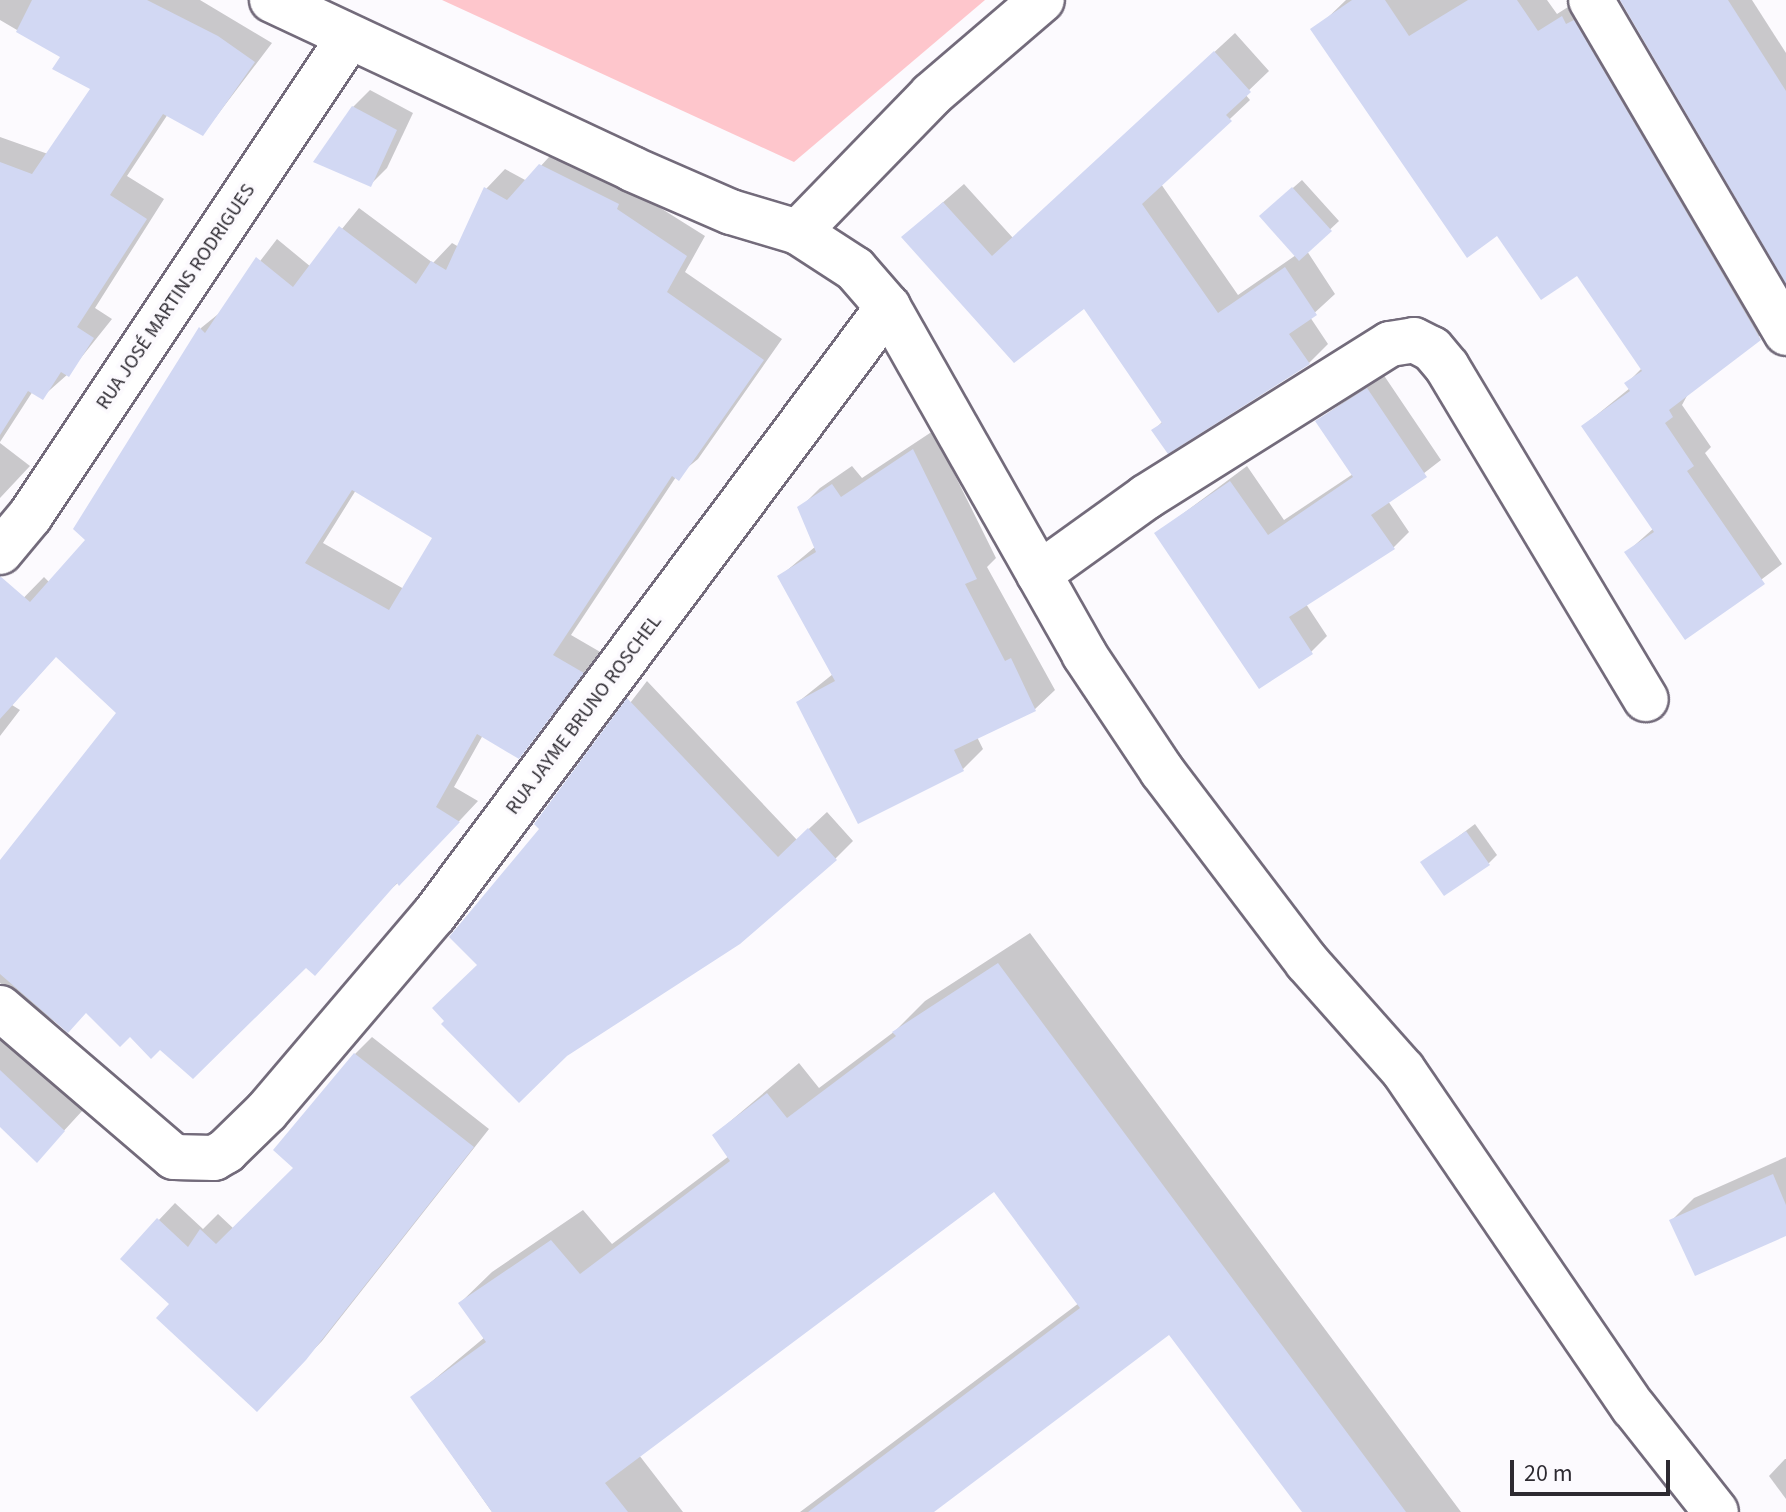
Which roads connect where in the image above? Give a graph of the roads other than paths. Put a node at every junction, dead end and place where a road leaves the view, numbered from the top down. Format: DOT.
graph roads {
  1 [pos="272,0"];
  2 [pos="1042,0"];
  3 [pos="1591,0"];
  4 [pos="348,39"];
  5 [pos="798,232"];
  6 [pos="888,307"];
  7 [pos="1786,333"];
  8 [pos="0,552"];
  9 [pos="1039,574"];
  10 [pos="1646,699"];
  11 [pos="0,1008"];
  12 [pos="1716,1512"];
  1 -- 4 [label="street"];
  2 -- 5 [label="street"];
  3 -- 7 [label="street"];
  4 -- 5 [label="street"];
  4 -- 8 [label="street, RUA JOSÉ MARTINS RODRIGUES"];
  5 -- 6 [label="street"];
  6 -- 9 [label="street"];
  6 -- 11 [label="street, RUA JAYME BRUNO ROSCHEL"];
  9 -- 10 [label="street"];
  9 -- 12 [label="street"];
}
